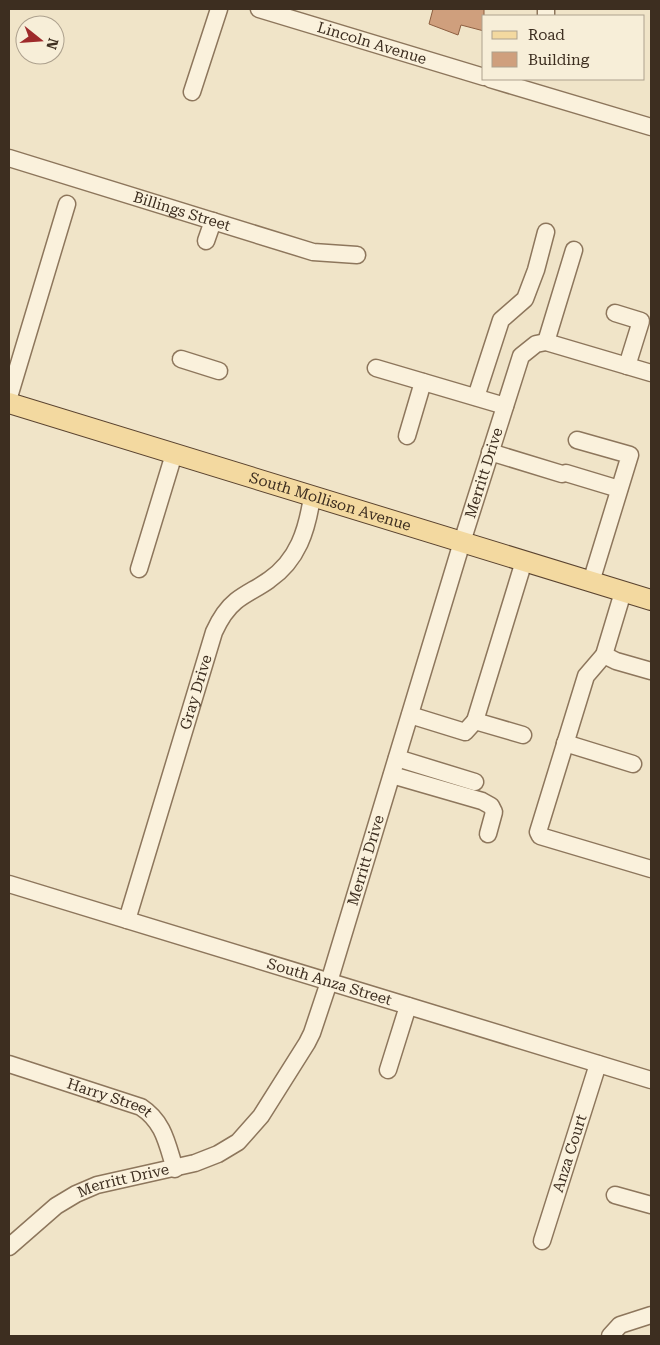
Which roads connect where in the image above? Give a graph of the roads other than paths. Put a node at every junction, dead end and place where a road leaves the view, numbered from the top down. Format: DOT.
graph roads {
  1 [pos="219,9"];
  2 [pos="259,9"];
  3 [pos="482,76"];
  4 [pos="497,80"];
  5 [pos="531,85"];
  6 [pos="192,92"];
  7 [pos="651,127"];
  8 [pos="9,158"];
  9 [pos="67,204"];
  10 [pos="212,221"];
  11 [pos="546,232"];
  12 [pos="206,241"];
  13 [pos="574,250"];
  14 [pos="357,255"];
  15 [pos="615,313"];
  16 [pos="646,323"];
  17 [pos="551,343"];
  18 [pos="181,359"];
  19 [pos="627,366"];
  20 [pos="376,368"];
  21 [pos="219,371"];
  22 [pos="651,372"];
  23 [pos="423,382"];
  24 [pos="9,397"];
  25 [pos="476,397"];
  26 [pos="9,403"];
  27 [pos="505,406"];
  28 [pos="407,436"];
  29 [pos="577,440"];
  30 [pos="490,452"];
  31 [pos="174,454"];
  32 [pos="619,489"];
  33 [pos="312,497"];
  34 [pos="462,542"];
  35 [pos="524,561"];
  36 [pos="139,569"];
  37 [pos="591,582"];
  38 [pos="623,592"];
  39 [pos="651,600"];
  40 [pos="604,655"];
  41 [pos="651,671"];
  42 [pos="410,715"];
  43 [pos="475,722"];
  44 [pos="523,735"];
  45 [pos="565,743"];
  46 [pos="397,758"];
  47 [pos="633,764"];
  48 [pos="392,775"];
  49 [pos="475,782"];
  50 [pos="488,834"];
  51 [pos="651,870"];
  52 [pos="9,884"];
  53 [pos="127,920"];
  54 [pos="329,982"];
  55 [pos="408,1006"];
  56 [pos="9,1064"];
  57 [pos="598,1064"];
  58 [pos="388,1070"];
  59 [pos="651,1080"];
  60 [pos="175,1169"];
  61 [pos="615,1194"];
  62 [pos="651,1205"];
  63 [pos="542,1241"];
  64 [pos="9,1247"];
  65 [pos="646,1317"];
  66 [pos="615,1331"];
  67 [pos="636,1336"];
  1 -- 6 [label="street"];
  2 -- 3 [label="street, Lincoln Avenue"];
  4 -- 5 [label="street"];
  5 -- 7 [label="street"];
  8 -- 10 [label="street, Billings Street"];
  9 -- 24 [label="street"];
  10 -- 12 [label="street"];
  10 -- 14 [label="street, Billings Street"];
  11 -- 25 [label="street"];
  13 -- 17 [label="street"];
  15 -- 16 [label="street"];
  16 -- 19 [label="street"];
  17 -- 19 [label="street"];
  17 -- 27 [label="street, Merritt Drive"];
  18 -- 21 [label="street"];
  19 -- 22 [label="street"];
  20 -- 23 [label="street"];
  23 -- 25 [label="street"];
  23 -- 28 [label="street"];
  25 -- 27 [label="street"];
  26 -- 31 [label="main road, South Mollison Avenue"];
  27 -- 30 [label="street, Merritt Drive"];
  29 -- 32 [label="street"];
  30 -- 32 [label="street"];
  30 -- 34 [label="street, Merritt Drive"];
  31 -- 33 [label="main road, South Mollison Avenue"];
  31 -- 36 [label="street"];
  32 -- 37 [label="street"];
  33 -- 34 [label="main road, South Mollison Avenue"];
  33 -- 53 [label="street, Gray Drive"];
  34 -- 35 [label="main road, South Mollison Avenue"];
  34 -- 42 [label="street, Merritt Drive"];
  35 -- 37 [label="main road, South Mollison Avenue"];
  35 -- 43 [label="street"];
  37 -- 38 [label="main road, South Mollison Avenue"];
  38 -- 39 [label="main road, South Mollison Avenue"];
  38 -- 40 [label="street"];
  40 -- 41 [label="street"];
  40 -- 45 [label="street"];
  42 -- 43 [label="street"];
  42 -- 46 [label="street, Merritt Drive"];
  43 -- 44 [label="street"];
  45 -- 47 [label="street"];
  45 -- 51 [label="street"];
  46 -- 48 [label="street, Merritt Drive"];
  46 -- 49 [label="street"];
  48 -- 50 [label="street"];
  48 -- 54 [label="street, Merritt Drive"];
  52 -- 53 [label="street, South Anza Street"];
  53 -- 54 [label="street, South Anza Street"];
  54 -- 55 [label="street, South Anza Street"];
  54 -- 60 [label="street, Merritt Drive"];
  55 -- 57 [label="street, South Anza Street"];
  55 -- 58 [label="street"];
  56 -- 60 [label="street, Harry Street"];
  57 -- 59 [label="street, South Anza Street"];
  57 -- 63 [label="street, Anza Court"];
  60 -- 64 [label="street, Merritt Drive"];
  61 -- 62 [label="street"];
  65 -- 66 [label="street"];
  65 -- 67 [label="street"];
}
